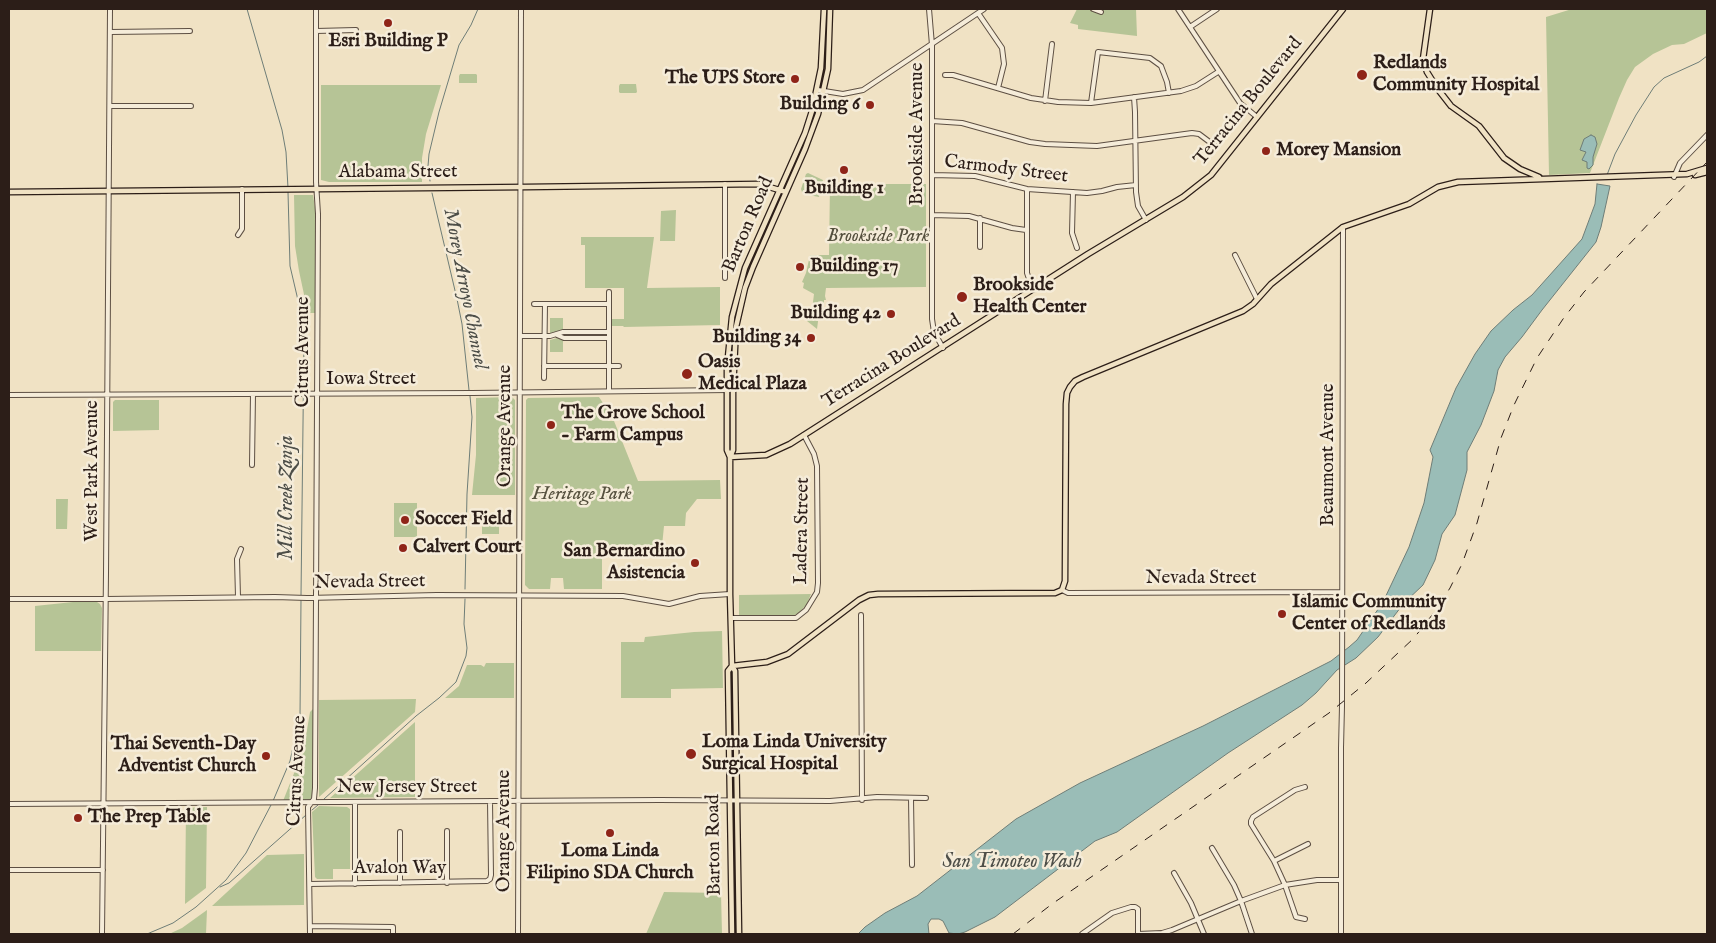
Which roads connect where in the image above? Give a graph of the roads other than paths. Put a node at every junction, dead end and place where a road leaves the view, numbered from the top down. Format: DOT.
graph roads {
  1 [pos="110,9"];
  2 [pos="316,9"];
  3 [pos="521,9"];
  4 [pos="824,9"];
  5 [pos="830,9"];
  6 [pos="929,9"];
  7 [pos="984,9"];
  8 [pos="1093,9"];
  9 [pos="1178,9"];
  10 [pos="1217,9"];
  11 [pos="1342,9"];
  12 [pos="1430,9"];
  13 [pos="1101,12"];
  14 [pos="978,13"];
  15 [pos="1190,27"];
  16 [pos="356,30"];
  17 [pos="190,31"];
  18 [pos="316,31"];
  19 [pos="110,32"];
  20 [pos="1052,44"];
  21 [pos="932,45"];
  22 [pos="1218,72"];
  23 [pos="945,75"];
  24 [pos="998,88"];
  25 [pos="818,90"];
  26 [pos="824,91"];
  27 [pos="1169,93"];
  28 [pos="1134,97"];
  29 [pos="1045,101"];
  30 [pos="1091,103"];
  31 [pos="110,106"];
  32 [pos="191,106"];
  33 [pos="1257,117"];
  34 [pos="932,121"];
  35 [pos="1707,135"];
  36 [pos="1135,140"];
  37 [pos="1215,146"];
  38 [pos="1707,170"];
  39 [pos="932,175"];
  40 [pos="1675,175"];
  41 [pos="1542,178"];
  42 [pos="725,184"];
  43 [pos="1136,185"];
  44 [pos="520,187"];
  45 [pos="242,189"];
  46 [pos="316,189"];
  47 [pos="1027,189"];
  48 [pos="780,190"];
  49 [pos="109,191"];
  50 [pos="9,192"];
  51 [pos="786,192"];
  52 [pos="1073,192"];
  53 [pos="932,215"];
  54 [pos="980,218"];
  55 [pos="1146,220"];
  56 [pos="1343,227"];
  57 [pos="1026,230"];
  58 [pos="238,235"];
  59 [pos="980,247"];
  60 [pos="1077,248"];
  61 [pos="1235,255"];
  62 [pos="726,278"];
  63 [pos="1033,290"];
  64 [pos="609,292"];
  65 [pos="1256,299"];
  66 [pos="534,304"];
  67 [pos="545,304"];
  68 [pos="609,304"];
  69 [pos="732,317"];
  70 [pos="738,318"];
  71 [pos="609,332"];
  72 [pos="557,335"];
  73 [pos="521,336"];
  74 [pos="544,336"];
  75 [pos="609,338"];
  76 [pos="943,348"];
  77 [pos="544,366"];
  78 [pos="608,366"];
  79 [pos="619,366"];
  80 [pos="544,378"];
  81 [pos="727,390"];
  82 [pos="733,390"];
  83 [pos="609,391"];
  84 [pos="520,392"];
  85 [pos="253,394"];
  86 [pos="317,394"];
  87 [pos="107,395"];
  88 [pos="9,396"];
  89 [pos="804,435"];
  90 [pos="730,457"];
  91 [pos="252,465"];
  92 [pos="241,549"];
  93 [pos="1062,590"];
  94 [pos="1342,592"];
  95 [pos="730,594"];
  96 [pos="519,596"];
  97 [pos="238,597"];
  98 [pos="9,598"];
  99 [pos="316,598"];
  100 [pos="106,599"];
  101 [pos="861,616"];
  102 [pos="731,618"];
  103 [pos="732,666"];
  104 [pos="1305,787"];
  105 [pos="911,798"];
  106 [pos="926,798"];
  107 [pos="729,800"];
  108 [pos="862,800"];
  109 [pos="736,801"];
  110 [pos="355,802"];
  111 [pos="490,802"];
  112 [pos="518,802"];
  113 [pos="312,803"];
  114 [pos="9,804"];
  115 [pos="103,804"];
  116 [pos="447,831"];
  117 [pos="400,832"];
  118 [pos="1308,844"];
  119 [pos="1212,848"];
  120 [pos="1274,861"];
  121 [pos="912,865"];
  122 [pos="9,870"];
  123 [pos="103,870"];
  124 [pos="1174,873"];
  125 [pos="1341,880"];
  126 [pos="400,883"];
  127 [pos="447,883"];
  128 [pos="310,884"];
  129 [pos="355,884"];
  130 [pos="1285,885"];
  131 [pos="1241,901"];
  132 [pos="1199,918"];
  133 [pos="1305,919"];
  134 [pos="310,926"];
  135 [pos="1090,929"];
  136 [pos="102,934"];
  137 [pos="310,934"];
  138 [pos="392,934"];
  139 [pos="518,934"];
  140 [pos="732,934"];
  141 [pos="739,934"];
  142 [pos="1082,934"];
  143 [pos="1093,934"];
  144 [pos="1138,934"];
  145 [pos="1162,934"];
  146 [pos="1204,934"];
  147 [pos="1252,934"];
  148 [pos="1340,934"];
  1 -- 19 [label="street, West Park Avenue"];
  2 -- 18 [label="street, Citrus Avenue"];
  3 -- 44 [label="street, Orange Avenue"];
  4 -- 25 [label="main road, Barton Road"];
  5 -- 26 [label="main road, Barton Road"];
  6 -- 21 [label="street, Brookside Avenue"];
  7 -- 14 [label="street"];
  8 -- 13 [label="street"];
  9 -- 15 [label="street"];
  10 -- 15 [label="street"];
  11 -- 33 [label="main road, Terracina Boulevard"];
  12 -- 41 [label="main road"];
  14 -- 21 [label="street"];
  14 -- 24 [label="street"];
  15 -- 22 [label="street"];
  16 -- 18 [label="street"];
  17 -- 19 [label="street"];
  18 -- 46 [label="street, Citrus Avenue"];
  19 -- 31 [label="street, West Park Avenue"];
  20 -- 29 [label="street"];
  21 -- 26 [label="street"];
  21 -- 34 [label="street, Brookside Avenue"];
  22 -- 27 [label="street"];
  22 -- 33 [label="street"];
  23 -- 24 [label="street"];
  24 -- 29 [label="street"];
  25 -- 26 [label="street"];
  25 -- 48 [label="main road, Barton Road"];
  26 -- 51 [label="main road, Barton Road"];
  27 -- 28 [label="street"];
  27 -- 30 [label="street"];
  28 -- 30 [label="street"];
  28 -- 36 [label="street"];
  29 -- 30 [label="street"];
  31 -- 32 [label="street"];
  31 -- 49 [label="street, West Park Avenue"];
  33 -- 55 [label="main road, Terracina Boulevard"];
  34 -- 36 [label="street"];
  34 -- 39 [label="street, Brookside Avenue"];
  35 -- 40 [label="street"];
  36 -- 37 [label="street"];
  36 -- 43 [label="street"];
  38 -- 40 [label="main road"];
  39 -- 47 [label="street, Carmody Street"];
  39 -- 53 [label="street, Brookside Avenue"];
  40 -- 41 [label="main road"];
  41 -- 56 [label="main road"];
  42 -- 44 [label="main road, Alabama Street"];
  42 -- 48 [label="main road, Alabama Street"];
  42 -- 62 [label="street"];
  43 -- 52 [label="street, Carmody Street"];
  43 -- 55 [label="street"];
  44 -- 46 [label="main road, Alabama Street"];
  44 -- 73 [label="street, Orange Avenue"];
  45 -- 46 [label="main road, Alabama Street"];
  45 -- 49 [label="main road, Alabama Street"];
  45 -- 58 [label="street"];
  46 -- 86 [label="street, Citrus Avenue"];
  47 -- 52 [label="street, Carmody Street"];
  47 -- 57 [label="street"];
  48 -- 51 [label="main road, Alabama Street"];
  48 -- 69 [label="main road, Barton Road"];
  49 -- 50 [label="main road, Alabama Street"];
  49 -- 87 [label="street, West Park Avenue"];
  51 -- 70 [label="main road, Barton Road"];
  52 -- 60 [label="street"];
  53 -- 54 [label="street"];
  53 -- 76 [label="street, Brookside Avenue"];
  54 -- 57 [label="street"];
  54 -- 59 [label="street"];
  55 -- 63 [label="main road, Terracina Boulevard"];
  56 -- 65 [label="main road"];
  56 -- 94 [label="street, Beaumont Avenue"];
  57 -- 63 [label="street"];
  61 -- 65 [label="street"];
  63 -- 76 [label="main road, Terracina Boulevard"];
  64 -- 68 [label="street"];
  65 -- 93 [label="main road"];
  66 -- 67 [label="street"];
  67 -- 68 [label="street"];
  67 -- 74 [label="street"];
  68 -- 71 [label="street"];
  69 -- 70 [label="main road"];
  69 -- 81 [label="main road, Barton Road"];
  70 -- 82 [label="main road, Barton Road"];
  71 -- 72 [label="street"];
  71 -- 75 [label="street"];
  72 -- 74 [label="street"];
  72 -- 75 [label="street"];
  73 -- 74 [label="street"];
  73 -- 84 [label="street, Orange Avenue"];
  74 -- 77 [label="street"];
  75 -- 78 [label="street"];
  76 -- 89 [label="main road, Terracina Boulevard"];
  77 -- 78 [label="street"];
  77 -- 80 [label="street"];
  78 -- 79 [label="street"];
  78 -- 83 [label="street"];
  81 -- 82 [label="street, Iowa Street"];
  81 -- 83 [label="street, Iowa Street"];
  81 -- 90 [label="main road, Barton Road"];
  82 -- 90 [label="main road, Barton Road"];
  83 -- 84 [label="street, Iowa Street"];
  84 -- 86 [label="street, Iowa Street"];
  84 -- 96 [label="street, Orange Avenue"];
  85 -- 86 [label="street, Iowa Street"];
  85 -- 87 [label="street, Iowa Street"];
  85 -- 91 [label="street"];
  86 -- 99 [label="street, Citrus Avenue"];
  87 -- 88 [label="street, Iowa Street"];
  87 -- 100 [label="street, West Park Avenue"];
  89 -- 90 [label="main road, Terracina Boulevard"];
  89 -- 102 [label="street, Ladera Street"];
  90 -- 95 [label="main road, Barton Road"];
  92 -- 97 [label="street"];
  93 -- 94 [label="street, Nevada Street"];
  93 -- 103 [label="main road"];
  94 -- 125 [label="street, Beaumont Avenue"];
  95 -- 96 [label="street, Nevada Street"];
  95 -- 102 [label="main road, Barton Road"];
  96 -- 99 [label="street, Nevada Street"];
  96 -- 112 [label="street, Orange Avenue"];
  97 -- 99 [label="street, Nevada Street"];
  97 -- 100 [label="street, Nevada Street"];
  98 -- 100 [label="street, Nevada Street"];
  99 -- 113 [label="street, Citrus Avenue"];
  100 -- 115 [label="street, West Park Avenue"];
  101 -- 108 [label="street"];
  102 -- 103 [label="main road, Barton Road"];
  103 -- 107 [label="main road, Barton Road"];
  103 -- 109 [label="main road, Barton Road"];
  104 -- 120 [label="street"];
  105 -- 106 [label="street, New Jersey Street"];
  105 -- 108 [label="street, New Jersey Street"];
  105 -- 121 [label="street"];
  107 -- 109 [label="street, New Jersey Street"];
  107 -- 112 [label="street, New Jersey Street"];
  107 -- 140 [label="main road, Barton Road"];
  108 -- 109 [label="street, New Jersey Street"];
  109 -- 141 [label="main road, Barton Road"];
  110 -- 111 [label="street, New Jersey Street"];
  110 -- 113 [label="street, New Jersey Street"];
  110 -- 129 [label="street"];
  111 -- 112 [label="street, New Jersey Street"];
  111 -- 127 [label="street, Avalon Way"];
  112 -- 139 [label="street, Orange Avenue"];
  113 -- 115 [label="street, New Jersey Street"];
  113 -- 128 [label="street, Citrus Avenue"];
  114 -- 115 [label="street, New Jersey Street"];
  115 -- 123 [label="street, West Park Avenue"];
  116 -- 127 [label="street"];
  117 -- 126 [label="street"];
  118 -- 120 [label="street"];
  119 -- 131 [label="street"];
  120 -- 130 [label="street"];
  122 -- 123 [label="street"];
  123 -- 136 [label="street, West Park Avenue"];
  124 -- 132 [label="street"];
  125 -- 130 [label="street"];
  125 -- 148 [label="street, Beaumont Avenue"];
  126 -- 127 [label="street, Avalon Way"];
  126 -- 129 [label="street, Avalon Way"];
  128 -- 129 [label="street, Avalon Way"];
  128 -- 134 [label="street, Citrus Avenue"];
  130 -- 131 [label="street"];
  130 -- 133 [label="street"];
  131 -- 132 [label="street"];
  131 -- 147 [label="street"];
  132 -- 145 [label="street"];
  132 -- 146 [label="street"];
  134 -- 137 [label="street, Citrus Avenue"];
  134 -- 138 [label="street"];
  135 -- 142 [label="street"];
  135 -- 143 [label="street"];
  135 -- 144 [label="street"];
  144 -- 145 [label="street"];
}
